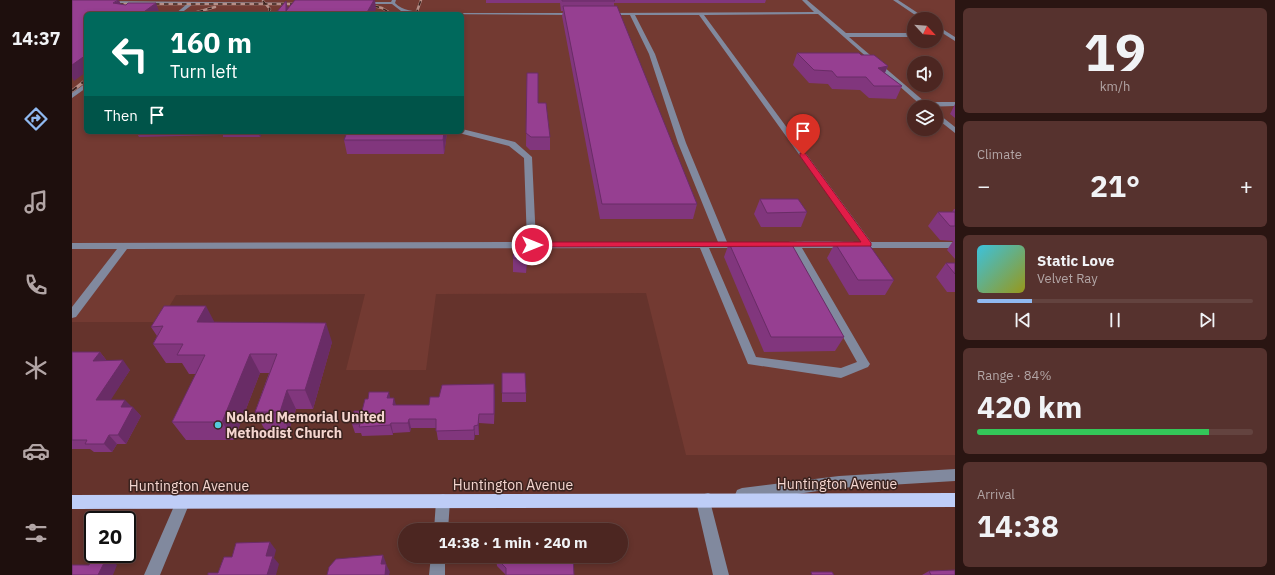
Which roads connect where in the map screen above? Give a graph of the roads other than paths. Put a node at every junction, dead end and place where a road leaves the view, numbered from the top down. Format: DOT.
graph roads {
  1 [pos="804,0"];
  2 [pos="895,0"];
  3 [pos="150,1"];
  4 [pos="185,1"];
  5 [pos="100,2"];
  6 [pos="125,2"];
  7 [pos="279,2"];
  8 [pos="394,2"];
  9 [pos="192,3"];
  10 [pos="356,3"];
  11 [pos="312,4"];
  12 [pos="127,8"];
  13 [pos="181,12"];
  14 [pos="404,12"];
  15 [pos="913,12"];
  16 [pos="700,13"];
  17 [pos="819,13"];
  18 [pos="464,14"];
  19 [pos="584,14"];
  20 [pos="600,14"];
  21 [pos="632,14"];
  22 [pos="943,32"];
  23 [pos="844,35"];
  24 [pos="907,35"];
  25 [pos="943,35"];
  26 [pos="948,35"];
  27 [pos="955,39"];
  28 [pos="84,87"];
  29 [pos="72,96"];
  30 [pos="919,100"];
  31 [pos="955,104"];
  32 [pos="943,105"];
  33 [pos="943,120"];
  34 [pos="955,131"];
  35 [pos="464,132"];
  36 [pos="795,244"];
  37 [pos="868,244"];
  38 [pos="532,245"];
  39 [pos="703,245"];
  40 [pos="724,245"];
  41 [pos="748,245"];
  42 [pos="771,245"];
  43 [pos="955,245"];
  44 [pos="72,246"];
  45 [pos="124,246"];
  46 [pos="72,314"];
  47 [pos="955,475"];
  48 [pos="955,500"];
  49 [pos="444,501"];
  50 [pos="703,501"];
  51 [pos="72,502"];
  52 [pos="183,502"];
  53 [pos="442,523"];
  54 [pos="438,563"];
  55 [pos="152,575"];
  56 [pos="437,575"];
  57 [pos="721,575"];
  1 -- 17 [label="street"];
  2 -- 15 [label="street"];
  3 -- 4 [label="street"];
  3 -- 6 [label="street"];
  4 -- 9 [label="street"];
  5 -- 6 [label="street"];
  6 -- 12 [label="street"];
  7 -- 9 [label="street"];
  7 -- 11 [label="street"];
  8 -- 10 [label="street"];
  8 -- 14 [label="street"];
  9 -- 13 [label="street"];
  16 -- 17 [label="street"];
  16 -- 21 [label="street"];
  16 -- 37 [label="street"];
  17 -- 23 [label="street"];
  18 -- 19 [label="street"];
  20 -- 21 [label="street"];
  21 -- 40 [label="street"];
  22 -- 26 [label="street"];
  23 -- 24 [label="street"];
  23 -- 30 [label="street"];
  25 -- 26 [label="street"];
  26 -- 27 [label="street"];
  28 -- 29 [label="street"];
  31 -- 32 [label="street"];
  33 -- 34 [label="street"];
  35 -- 38 [label="street"];
  36 -- 37 [label="street"];
  36 -- 39 [label="street"];
  36 -- 42 [label="street"];
  37 -- 43 [label="street"];
  38 -- 39 [label="street"];
  38 -- 45 [label="street"];
  39 -- 40 [label="street"];
  40 -- 41 [label="street"];
  44 -- 45 [label="street"];
  45 -- 46 [label="street"];
  47 -- 50 [label="street"];
  48 -- 50 [label="main road, Huntington Avenue"];
  49 -- 50 [label="main road, Huntington Avenue"];
  49 -- 52 [label="main road, Huntington Avenue"];
  49 -- 53 [label="street"];
  50 -- 57 [label="street"];
  51 -- 52 [label="main road, Huntington Avenue"];
  52 -- 55 [label="street"];
  54 -- 56 [label="street"];
}
